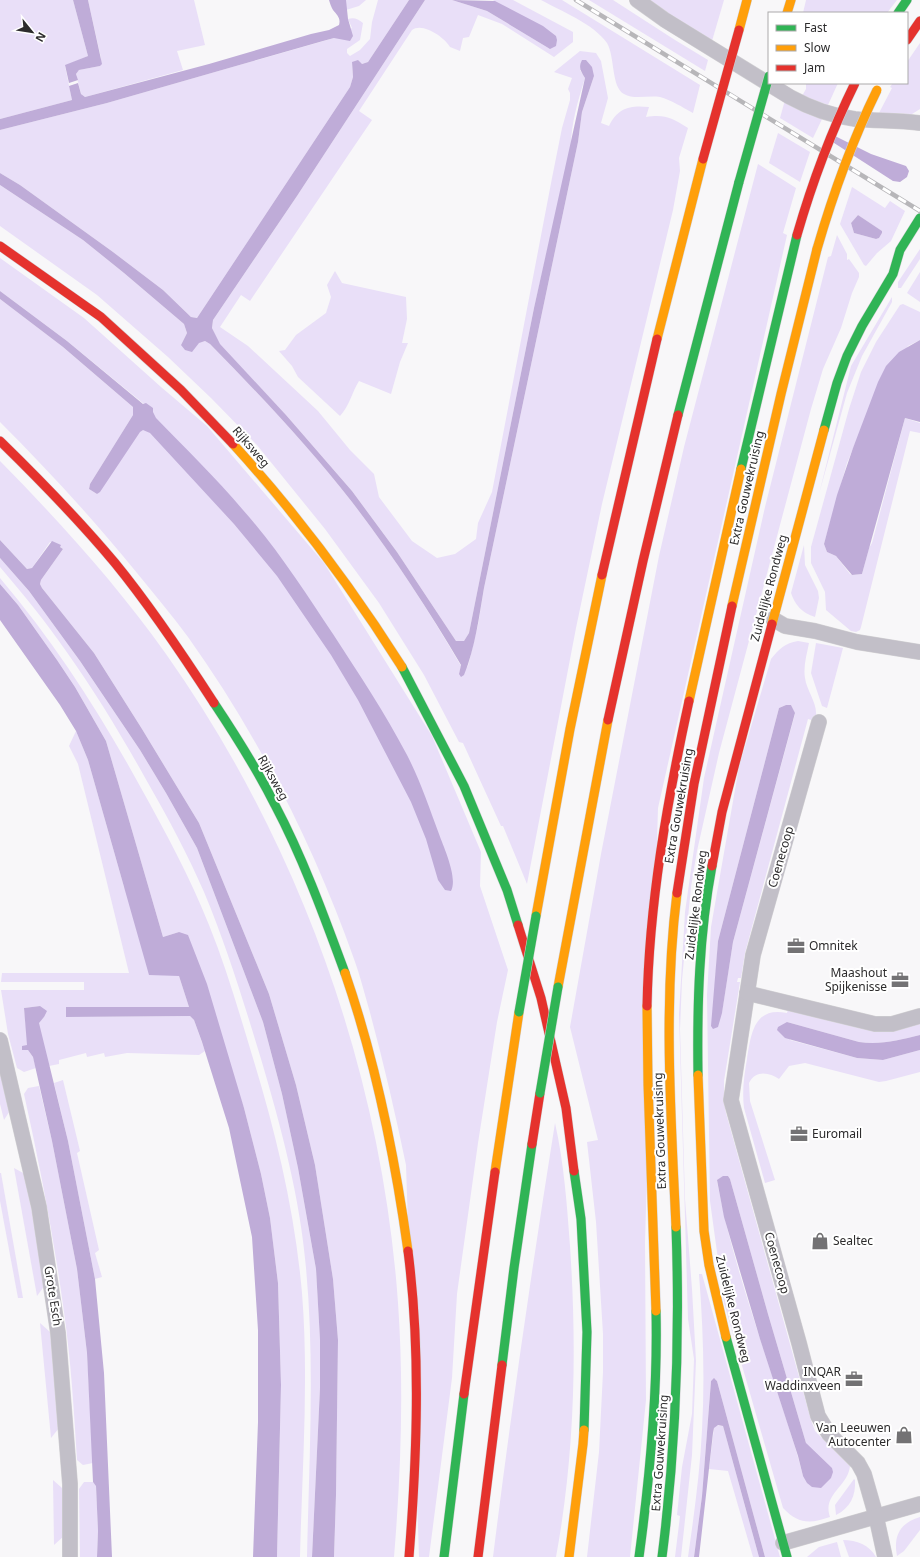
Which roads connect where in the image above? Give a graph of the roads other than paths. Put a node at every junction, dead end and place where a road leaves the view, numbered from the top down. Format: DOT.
graph roads {
  1 [pos="637,0"];
  2 [pos="747,0"];
  3 [pos="791,0"];
  4 [pos="907,0"];
  5 [pos="787,12"];
  6 [pos="899,12"];
  7 [pos="920,21"];
  8 [pos="908,39"];
  9 [pos="768,80"];
  10 [pos="768,83"];
  11 [pos="769,84"];
  12 [pos="855,84"];
  13 [pos="879,86"];
  14 [pos="920,124"];
  15 [pos="920,218"];
  16 [pos="0,246"];
  17 [pos="907,261"];
  18 [pos="893,274"];
  19 [pos="0,441"];
  20 [pos="773,619"];
  21 [pos="920,652"];
  22 [pos="819,722"];
  23 [pos="747,993"];
  24 [pos="920,1016"];
  25 [pos="0,1040"];
  26 [pos="920,1504"];
  27 [pos="876,1516"];
  28 [pos="785,1550"];
  29 [pos="70,1557"];
  30 [pos="409,1557"];
  31 [pos="444,1557"];
  32 [pos="478,1557"];
  33 [pos="569,1557"];
  34 [pos="639,1557"];
  35 [pos="662,1557"];
  36 [pos="885,1557"];
  1 -- 10 [label="street"];
  2 -- 31 [label="main road, bridge"];
  3 -- 5 [label="main road"];
  4 -- 6 [label="main road"];
  7 -- 8 [label="main road"];
  9 -- 32 [label="main road, bridge"];
  11 -- 14 [label="street"];
  12 -- 34 [label="main road, Extra Gouwekruising, bridge"];
  13 -- 35 [label="main road, Extra Gouwekruising, bridge"];
  15 -- 18 [label="main road, Zuidelijke Rondweg"];
  16 -- 33 [label="main road, Rijksweg"];
  17 -- 18 [label="main road, Zuidelijke Rondweg"];
  18 -- 20 [label="main road, Zuidelijke Rondweg"];
  19 -- 30 [label="main road, Rijksweg"];
  20 -- 21 [label="street"];
  20 -- 28 [label="main road, Zuidelijke Rondweg"];
  22 -- 23 [label="street, Coenecoop"];
  23 -- 24 [label="street"];
  23 -- 27 [label="street, Coenecoop"];
  25 -- 29 [label="street, Grote Esch"];
  26 -- 27 [label="street"];
  27 -- 28 [label="street"];
  27 -- 36 [label="street, Coenecoop"];
}
